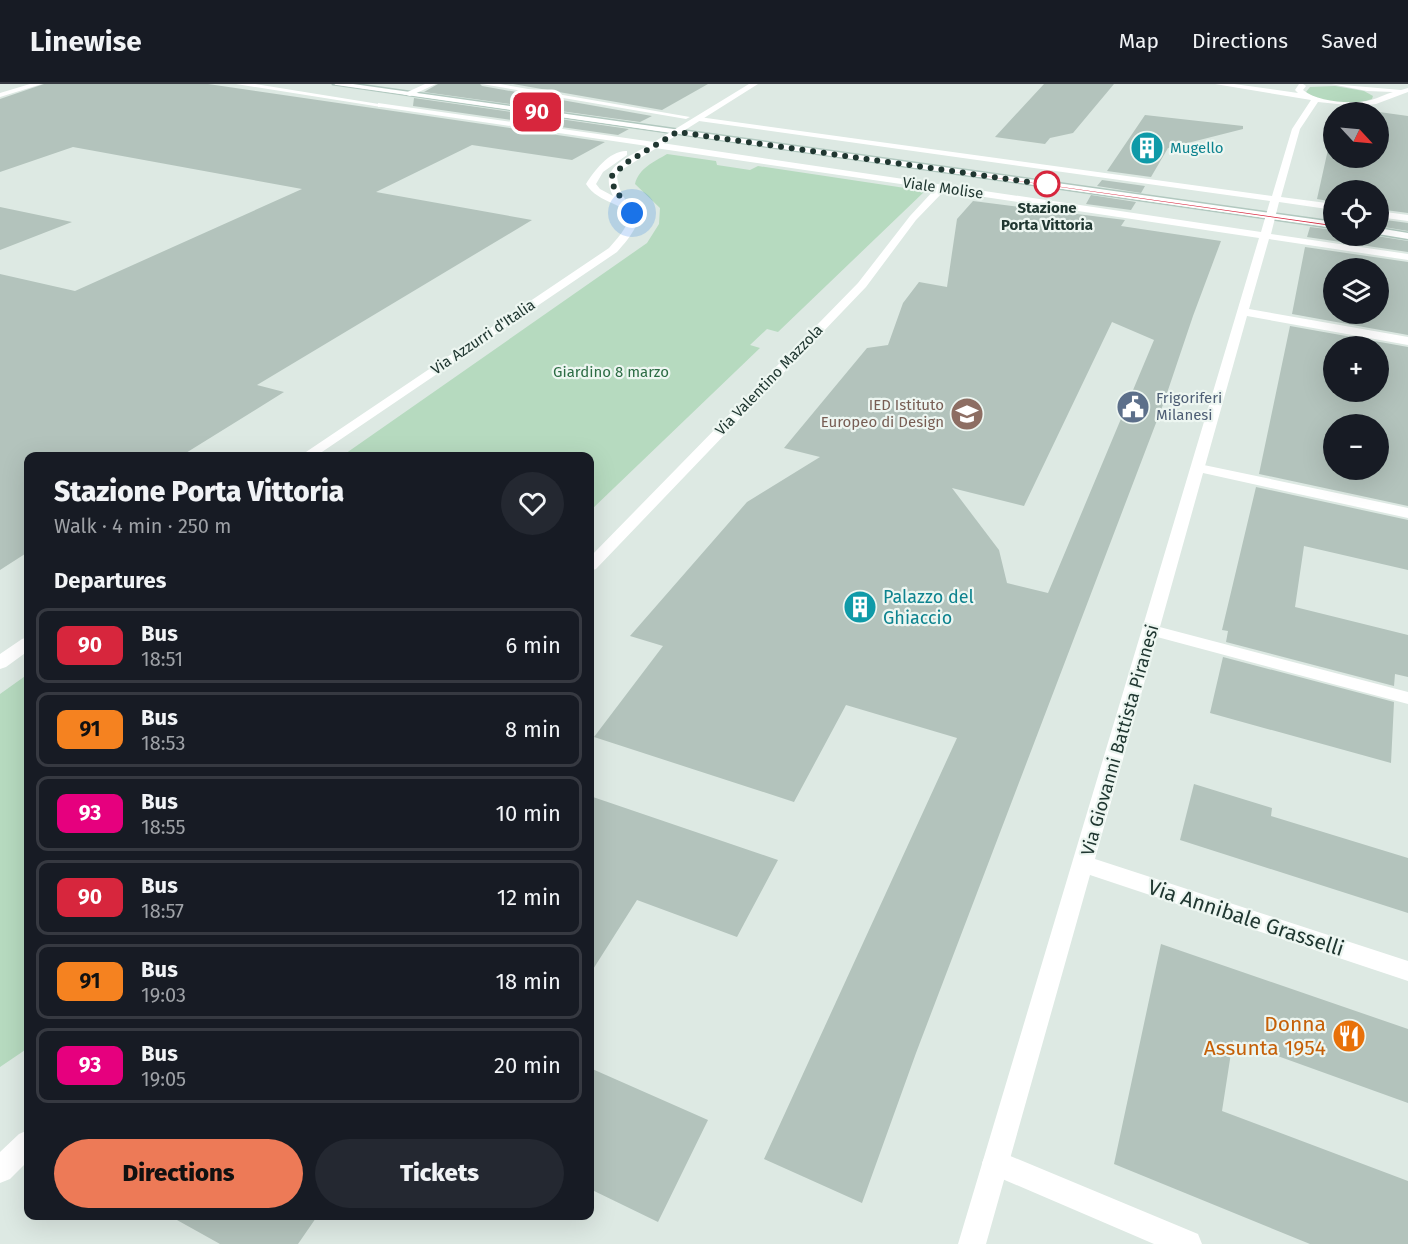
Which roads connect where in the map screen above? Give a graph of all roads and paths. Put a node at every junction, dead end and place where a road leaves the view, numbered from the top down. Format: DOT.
graph roads {
  1 [pos="38,84"];
  2 [pos="240,84"];
  3 [pos="337,84"];
  4 [pos="432,84"];
  5 [pos="486,84"];
  6 [pos="746,84"];
  7 [pos="754,84"];
  8 [pos="1219,84"];
  9 [pos="1335,84"];
  10 [pos="1342,84"];
  11 [pos="1232,85"];
  12 [pos="1307,85"];
  13 [pos="1358,87"];
  14 [pos="1408,90"];
  15 [pos="407,94"];
  16 [pos="0,95"];
  17 [pos="1311,98"];
  18 [pos="1381,98"];
  19 [pos="1335,102"];
  20 [pos="1375,102"];
  21 [pos="381,105"];
  22 [pos="1323,112"];
  23 [pos="686,117"];
  24 [pos="699,119"];
  25 [pos="1303,119"];
  26 [pos="664,130"];
  27 [pos="677,132"];
  28 [pos="641,143"];
  29 [pos="655,145"];
  30 [pos="942,188"];
  31 [pos="1277,200"];
  32 [pos="626,204"];
  33 [pos="1323,206"];
  34 [pos="1389,215"];
  35 [pos="1272,216"];
  36 [pos="1408,218"];
  37 [pos="1323,223"];
  38 [pos="1389,233"];
  39 [pos="1266,236"];
  40 [pos="1408,236"];
  41 [pos="1408,256"];
  42 [pos="1244,312"];
  43 [pos="1408,341"];
  44 [pos="313,452"];
  45 [pos="1199,468"];
  46 [pos="1408,513"];
  47 [pos="594,562"];
  48 [pos="1152,630"];
  49 [pos="24,646"];
  50 [pos="0,663"];
  51 [pos="1408,698"];
  52 [pos="1084,864"];
  53 [pos="1408,971"];
  54 [pos="24,1147"];
  55 [pos="996,1163"];
  56 [pos="0,1170"];
  57 [pos="972,1244"];
  58 [pos="1188,1244"];
  1 -- 16 [label="street"];
  2 -- 21 [label="street, Viale Molise"];
  3 -- 15 [label="street, Viale Molise"];
  4 -- 15 [label="street, Viale Molise"];
  5 -- 23 [label="street, Viale Molise"];
  6 -- 23 [label="street"];
  7 -- 24 [label="street"];
  8 -- 11 [label="street"];
  9 -- 10 [label="street"];
  10 -- 13 [label="street"];
  11 -- 12 [label="street"];
  11 -- 17 [label="street"];
  12 -- 17 [label="street"];
  13 -- 14 [label="street"];
  13 -- 18 [label="street"];
  14 -- 18 [label="street"];
  15 -- 21 [label="street, Viale Molise"];
  15 -- 26 [label="street, Viale Molise"];
  17 -- 19 [label="street"];
  17 -- 25 [label="street, Via Giovanni Battista Piranesi"];
  18 -- 20 [label="street"];
  21 -- 28 [label="street, Viale Molise"];
  22 -- 25 [label="street"];
  23 -- 24 [label="street, Viale Molise"];
  23 -- 26 [label="street"];
  24 -- 27 [label="street"];
  24 -- 31 [label="street, Viale Molise"];
  25 -- 31 [label="street, Via Giovanni Battista Piranesi"];
  26 -- 27 [label="street, Viale Molise"];
  26 -- 28 [label="street"];
  27 -- 29 [label="street"];
  27 -- 35 [label="street, Viale Molise"];
  28 -- 29 [label="street, Viale Molise"];
  28 -- 32 [label="street"];
  29 -- 30 [label="street, Viale Molise"];
  29 -- 32 [label="street, Via Azzurri d'Italia"];
  30 -- 39 [label="street, Viale Molise"];
  30 -- 47 [label="street, Via Valentino Mazzola"];
  31 -- 33 [label="street, Viale Molise"];
  31 -- 35 [label="street, Via Giovanni Battista Piranesi"];
  32 -- 44 [label="street, Via Azzurri d'Italia"];
  34 -- 36 [label="street"];
  35 -- 37 [label="street, Viale Molise"];
  35 -- 39 [label="street, Via Giovanni Battista Piranesi"];
  38 -- 40 [label="street"];
  39 -- 41 [label="street, Viale Molise"];
  39 -- 42 [label="street, Via Giovanni Battista Piranesi"];
  42 -- 43 [label="street"];
  42 -- 45 [label="street, Via Giovanni Battista Piranesi"];
  45 -- 46 [label="street"];
  45 -- 48 [label="street, Via Giovanni Battista Piranesi"];
  48 -- 51 [label="street"];
  48 -- 52 [label="street, Via Giovanni Battista Piranesi"];
  49 -- 50 [label="street"];
  52 -- 53 [label="street, Via Annibale Grasselli"];
  52 -- 55 [label="street, Via Giovanni Battista Piranesi"];
  54 -- 56 [label="street"];
  55 -- 57 [label="street, Via Giovanni Battista Piranesi"];
  55 -- 58 [label="street"];
}
